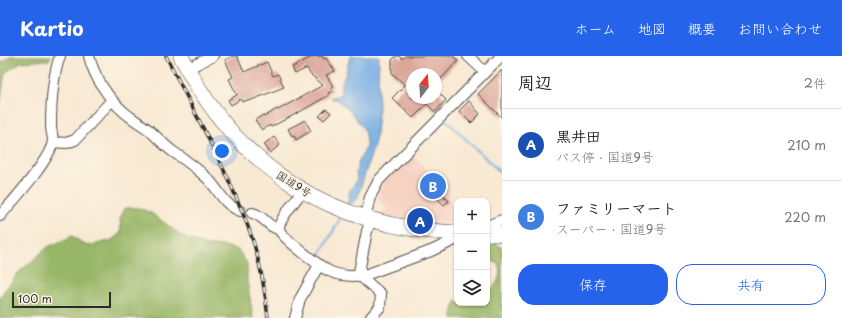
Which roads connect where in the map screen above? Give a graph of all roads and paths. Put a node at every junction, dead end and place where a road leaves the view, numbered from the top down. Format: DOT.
graph roads {
  1 [pos="60,56"];
  2 [pos="89,56"];
  3 [pos="213,56"];
  4 [pos="468,56"];
  5 [pos="501,56"];
  6 [pos="184,62"];
  7 [pos="484,72"];
  8 [pos="112,100"];
  9 [pos="53,142"];
  10 [pos="303,190"];
  11 [pos="240,211"];
  12 [pos="252,213"];
  13 [pos="0,216"];
  14 [pos="368,219"];
  15 [pos="502,220"];
  16 [pos="490,225"];
  17 [pos="279,229"];
  18 [pos="454,233"];
  19 [pos="490,233"];
  20 [pos="502,234"];
  21 [pos="454,240"];
  22 [pos="317,263"];
  23 [pos="359,276"];
  24 [pos="295,318"];
  25 [pos="370,318"];
  1 -- 9 [label="street"];
  2 -- 8 [label="street"];
  3 -- 6 [label="street"];
  4 -- 7 [label="street"];
  5 -- 7 [label="street"];
  6 -- 10 [label="highway, 国道9号"];
  7 -- 14 [label="street"];
  8 -- 9 [label="street"];
  8 -- 11 [label="street"];
  9 -- 13 [label="street"];
  10 -- 14 [label="highway, 国道9号"];
  10 -- 17 [label="street"];
  12 -- 17 [label="street"];
  14 -- 18 [label="highway, 国道9号"];
  14 -- 23 [label="street"];
  15 -- 16 [label="street"];
  17 -- 22 [label="street"];
  19 -- 20 [label="highway"];
  21 -- 23 [label="street"];
  22 -- 23 [label="street"];
  22 -- 24 [label="street"];
  23 -- 25 [label="street"];
}
